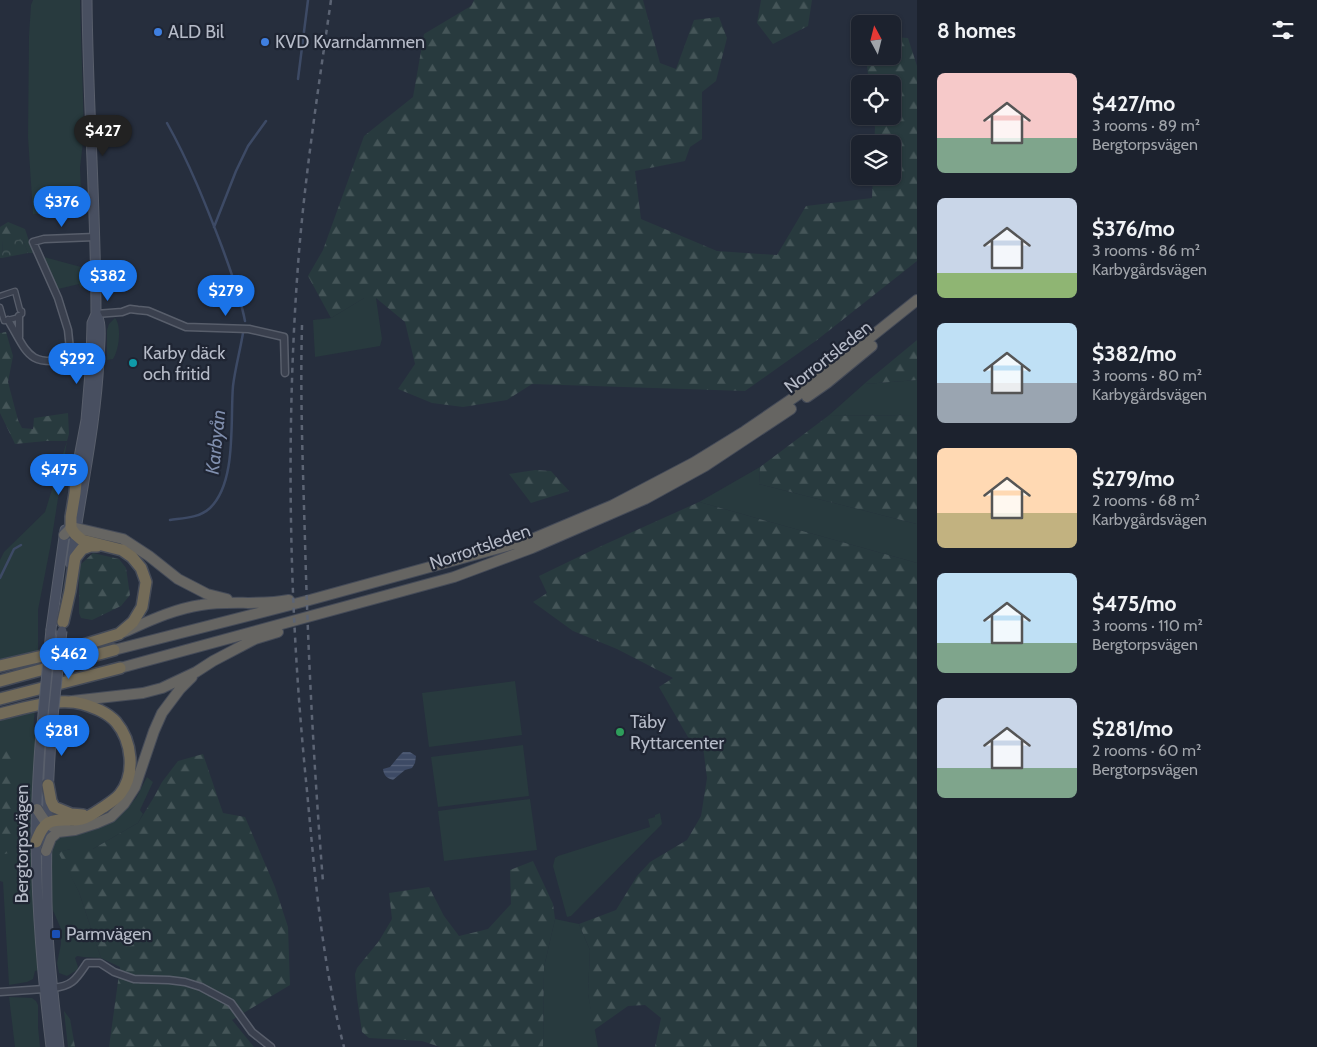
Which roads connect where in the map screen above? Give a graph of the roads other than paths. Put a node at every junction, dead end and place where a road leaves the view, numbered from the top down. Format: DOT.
graph roads {
  1 [pos="87,0"];
  2 [pos="95,237"];
  3 [pos="0,296"];
  4 [pos="917,300"];
  5 [pos="0,307"];
  6 [pos="917,309"];
  7 [pos="96,314"];
  8 [pos="19,316"];
  9 [pos="8,320"];
  10 [pos="19,339"];
  11 [pos="285,373"];
  12 [pos="78,462"];
  13 [pos="71,531"];
  14 [pos="110,546"];
  15 [pos="454,577"];
  16 [pos="364,585"];
  17 [pos="238,602"];
  18 [pos="63,627"];
  19 [pos="119,634"];
  20 [pos="114,650"];
  21 [pos="0,666"];
  22 [pos="120,668"];
  23 [pos="196,672"];
  24 [pos="0,681"];
  25 [pos="0,700"];
  26 [pos="64,702"];
  27 [pos="0,714"];
  28 [pos="48,785"];
  29 [pos="36,810"];
  30 [pos="97,812"];
  31 [pos="46,824"];
  32 [pos="76,830"];
  33 [pos="36,842"];
  34 [pos="46,851"];
  35 [pos="48,988"];
  36 [pos="0,992"];
  37 [pos="51,1047"];
  38 [pos="59,1047"];
  39 [pos="271,1047"];
  1 -- 2 [label="main road, Bergtorpsvägen"];
  2 -- 7 [label="main road, Bergtorpsvägen"];
  2 -- 10 [label="street"];
  3 -- 8 [label="street"];
  4 -- 16 [label="highway, Norrortsleden"];
  5 -- 9 [label="street"];
  6 -- 15 [label="highway, Norrortsleden"];
  7 -- 11 [label="street"];
  7 -- 12 [label="main road, Bergtorpsvägen"];
  7 -- 13 [label="main road, Bergtorpsvägen"];
  8 -- 9 [label="street"];
  8 -- 10 [label="street"];
  9 -- 10 [label="street"];
  12 -- 13 [label="highway"];
  13 -- 14 [label="highway"];
  13 -- 17 [label="highway"];
  13 -- 18 [label="main road, Bergtorpsvägen"];
  13 -- 29 [label="main road, Bergtorpsvägen, bridge"];
  14 -- 18 [label="highway"];
  14 -- 19 [label="highway"];
  15 -- 22 [label="highway, Norrortsleden"];
  15 -- 23 [label="highway"];
  16 -- 17 [label="highway"];
  16 -- 20 [label="highway, Norrortsleden"];
  17 -- 19 [label="highway"];
  18 -- 28 [label="main road, Bergtorpsvägen, bridge"];
  19 -- 21 [label="highway"];
  20 -- 24 [label="highway, Norrortsleden"];
  22 -- 25 [label="highway, Norrortsleden"];
  23 -- 26 [label="highway"];
  23 -- 32 [label="highway"];
  26 -- 27 [label="highway"];
  26 -- 30 [label="highway"];
  28 -- 30 [label="highway"];
  28 -- 31 [label="main road, Bergtorpsvägen"];
  29 -- 31 [label="highway"];
  29 -- 33 [label="main road, Bergtorpsvägen"];
  30 -- 31 [label="highway"];
  31 -- 32 [label="highway"];
  31 -- 33 [label="highway"];
  31 -- 34 [label="main road, Bergtorpsvägen"];
  32 -- 34 [label="highway"];
  33 -- 35 [label="main road, Bergtorpsvägen"];
  34 -- 35 [label="main road, Bergtorpsvägen"];
  35 -- 36 [label="street"];
  35 -- 37 [label="main road, Bergtorpsvägen"];
  35 -- 38 [label="main road, Bergtorpsvägen"];
  35 -- 39 [label="street"];
}
